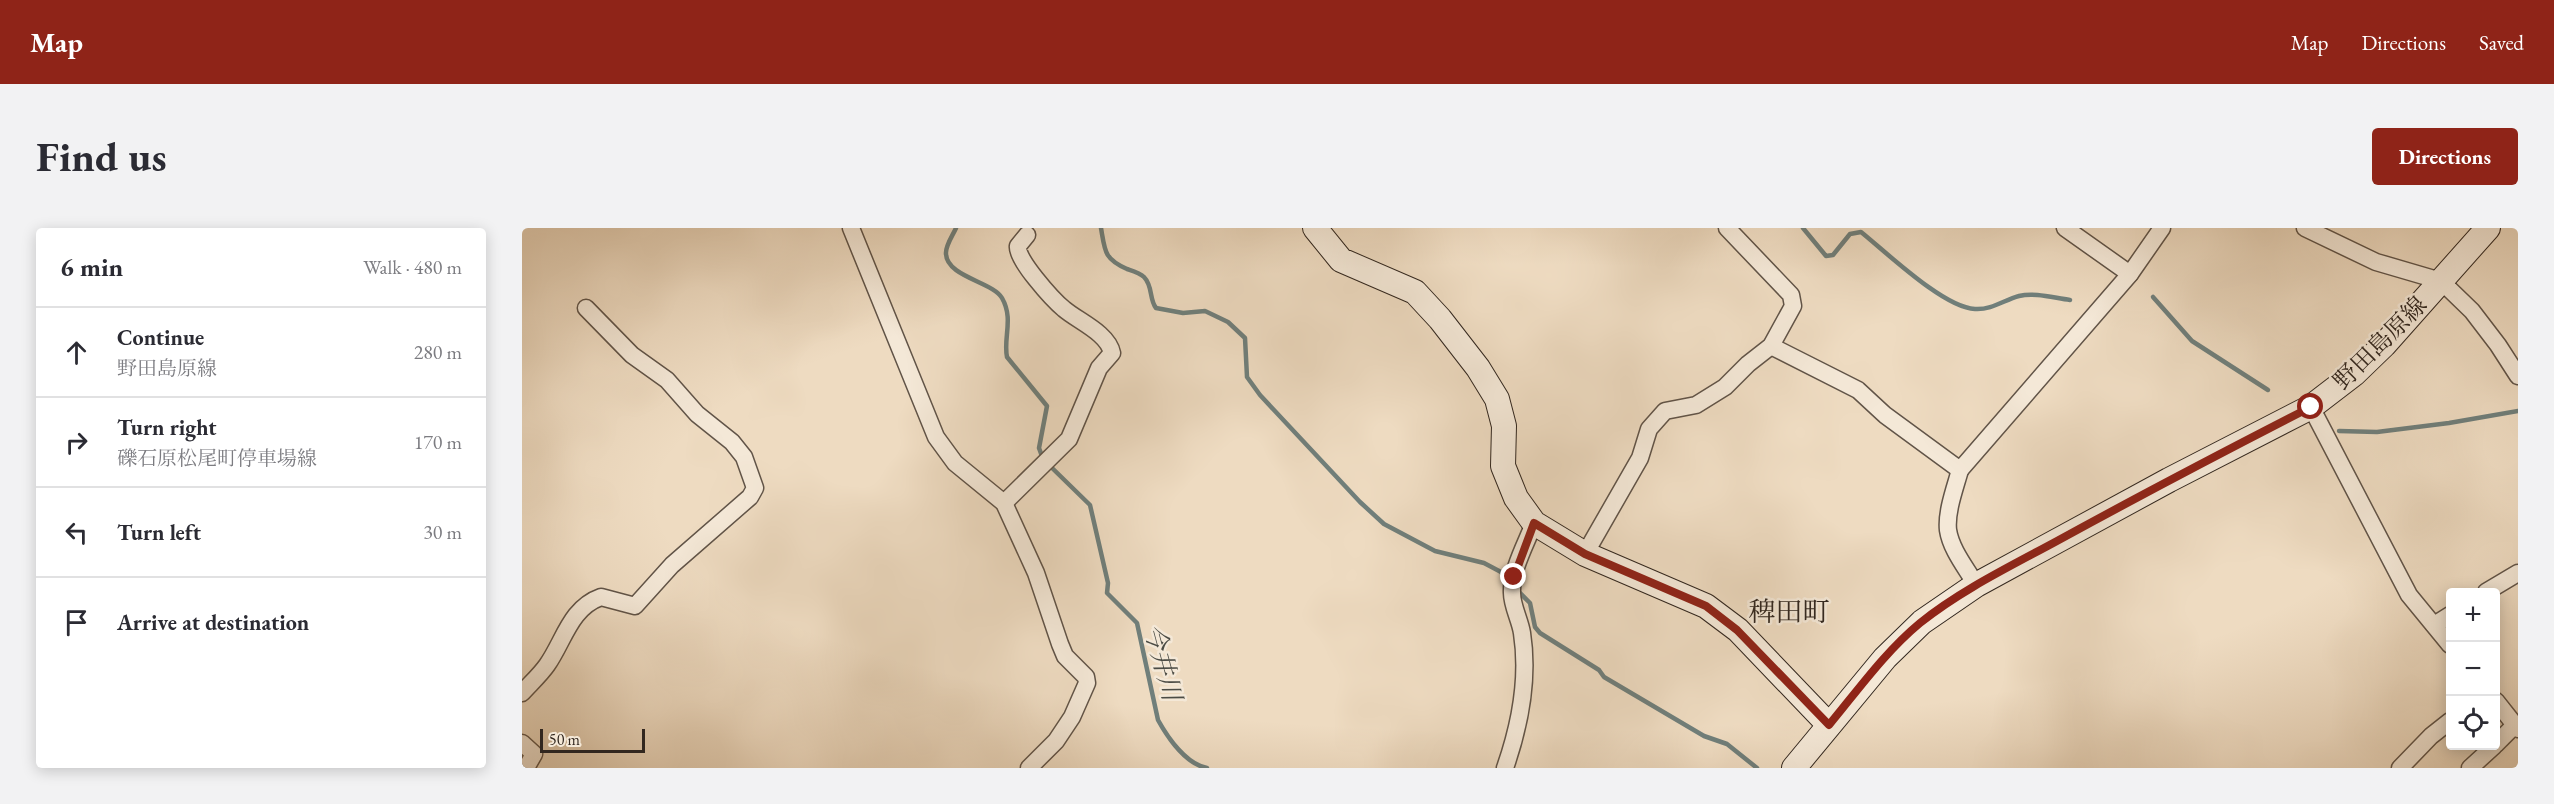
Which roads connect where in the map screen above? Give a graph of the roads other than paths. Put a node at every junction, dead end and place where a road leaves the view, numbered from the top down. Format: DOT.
graph roads {
  1 [pos="851,228"];
  2 [pos="1315,228"];
  3 [pos="1727,228"];
  4 [pos="2065,228"];
  5 [pos="2162,228"];
  6 [pos="2305,228"];
  7 [pos="2488,228"];
  8 [pos="1027,235"];
  9 [pos="2130,274"];
  10 [pos="2441,281"];
  11 [pos="586,308"];
  12 [pos="1771,346"];
  13 [pos="2518,376"];
  14 [pos="2311,407"];
  15 [pos="1960,470"];
  16 [pos="1004,503"];
  17 [pos="1534,523"];
  18 [pos="1585,554"];
  19 [pos="2518,573"];
  20 [pos="1976,585"];
  21 [pos="2493,588"];
  22 [pos="2446,618"];
  23 [pos="2434,625"];
  24 [pos="2448,642"];
  25 [pos="522,693"];
  26 [pos="2500,706"];
  27 [pos="1829,725"];
  28 [pos="2446,725"];
  29 [pos="2517,727"];
  30 [pos="2500,741"];
  31 [pos="522,743"];
  32 [pos="2490,750"];
  33 [pos="526,768"];
  34 [pos="1029,768"];
  35 [pos="1505,768"];
  36 [pos="1794,768"];
  37 [pos="2400,768"];
  38 [pos="2470,768"];
  1 -- 16 [label="street"];
  2 -- 17 [label="main road"];
  3 -- 12 [label="street"];
  4 -- 9 [label="street"];
  5 -- 9 [label="street"];
  6 -- 10 [label="street"];
  7 -- 10 [label="main road, 野田島原線"];
  8 -- 16 [label="street"];
  9 -- 15 [label="street"];
  10 -- 13 [label="street"];
  10 -- 14 [label="main road, 野田島原線"];
  11 -- 25 [label="street"];
  12 -- 15 [label="street"];
  12 -- 18 [label="street"];
  14 -- 20 [label="main road, 野田島原線"];
  14 -- 23 [label="street"];
  15 -- 20 [label="street"];
  16 -- 34 [label="street"];
  17 -- 18 [label="main road"];
  17 -- 35 [label="street"];
  18 -- 27 [label="main road"];
  19 -- 21 [label="street"];
  20 -- 27 [label="main road, 野田島原線"];
  22 -- 23 [label="street"];
  23 -- 24 [label="street"];
  26 -- 29 [label="street"];
  27 -- 36 [label="main road, 野田島原線"];
  28 -- 37 [label="street"];
  29 -- 30 [label="street"];
  31 -- 33 [label="street"];
  32 -- 38 [label="street"];
}
